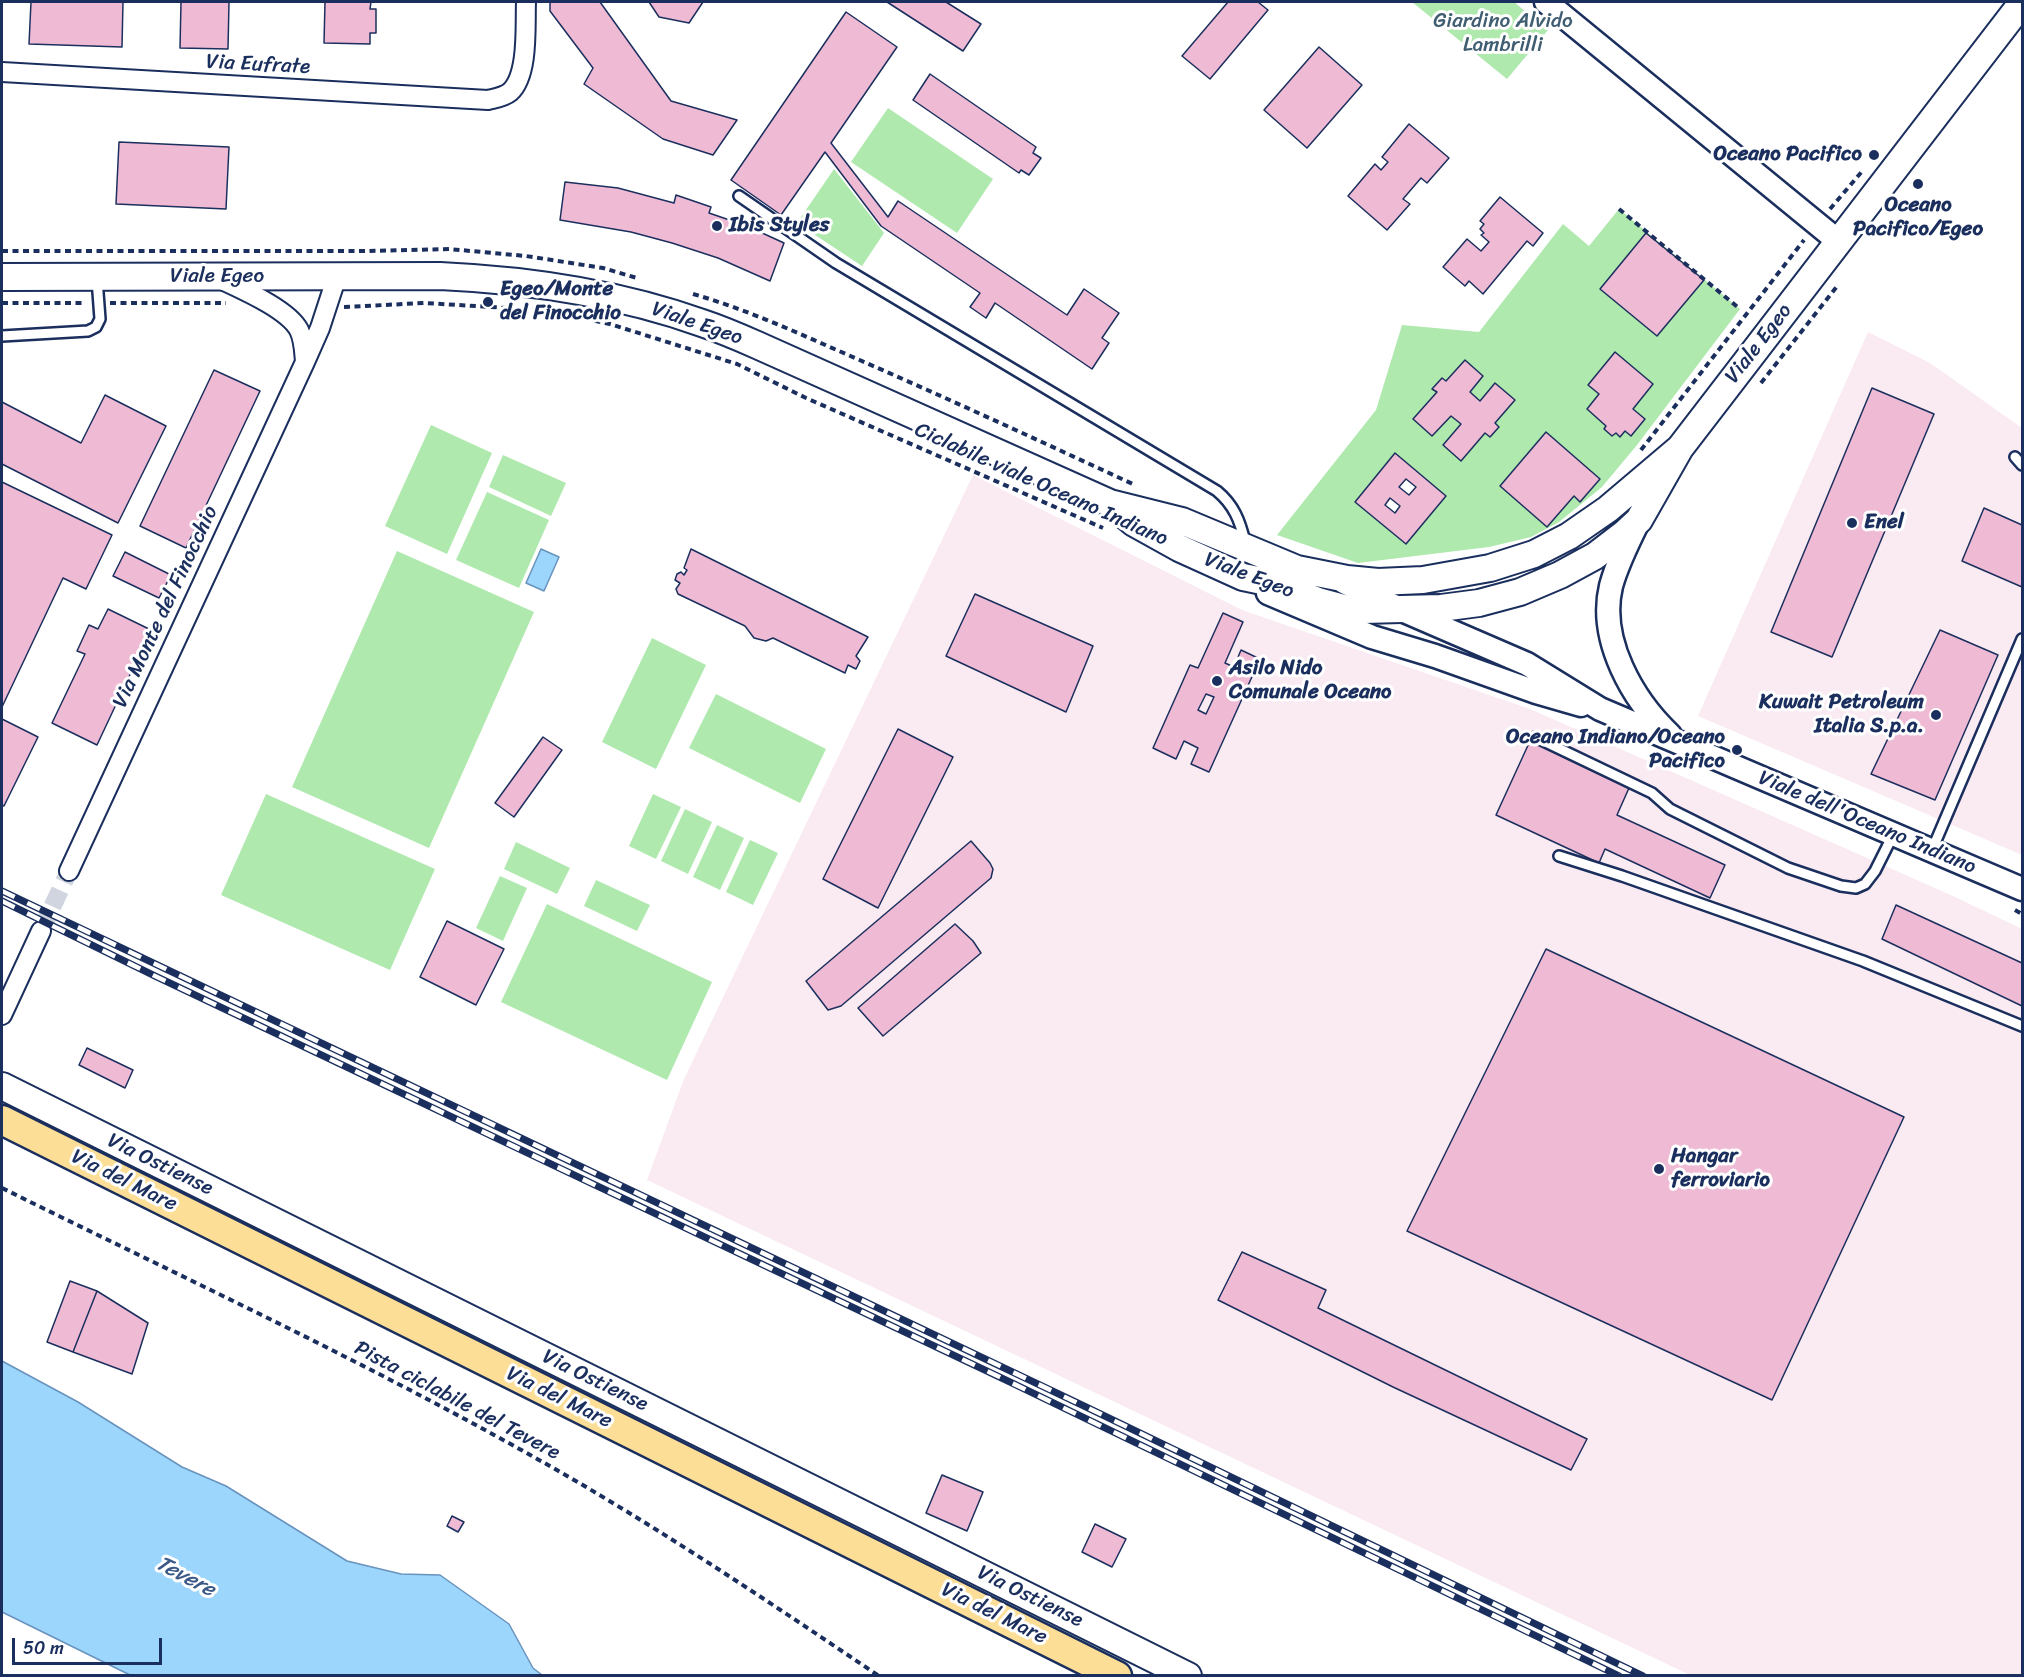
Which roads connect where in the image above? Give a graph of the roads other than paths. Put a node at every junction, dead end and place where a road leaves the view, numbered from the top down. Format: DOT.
graph roads {
  1 [pos="526,2"];
  2 [pos="1546,2"];
  3 [pos="2022,3"];
  4 [pos="2,72"];
  5 [pos="739,196"];
  6 [pos="1838,241"];
  7 [pos="97,276"];
  8 [pos="337,276"];
  9 [pos="2,277"];
  10 [pos="215,277"];
  11 [pos="2,336"];
  12 [pos="304,362"];
  13 [pos="1680,448"];
  14 [pos="2014,457"];
  15 [pos="2022,465"];
  16 [pos="1110,503"];
  17 [pos="1639,520"];
  18 [pos="1246,549"];
  19 [pos="1243,577"];
  20 [pos="1333,577"];
  21 [pos="1423,580"];
  22 [pos="1402,610"];
  23 [pos="2022,639"];
  24 [pos="1435,656"];
  25 [pos="1600,709"];
  26 [pos="1535,737"];
  27 [pos="1678,743"];
  28 [pos="1893,835"];
  29 [pos="1932,850"];
  30 [pos="1559,856"];
  31 [pos="69,871"];
  32 [pos="2017,899"];
  33 [pos="41,932"];
  34 [pos="2,1015"];
  35 [pos="2022,1026"];
  36 [pos="2,1086"];
  37 [pos="2,1120"];
  38 [pos="1117,1676"];
  39 [pos="1188,1676"];
  1 -- 4 [label="street, Via Eufrate"];
  2 -- 6 [label="street"];
  3 -- 6 [label="main road, Viale Egeo"];
  5 -- 18 [label="lane"];
  6 -- 13 [label="main road, Viale Egeo"];
  7 -- 9 [label="main road, Viale Egeo"];
  7 -- 10 [label="main road, Viale Egeo"];
  7 -- 11 [label="lane"];
  8 -- 10 [label="main road, Viale Egeo"];
  8 -- 12 [label="street, Via Monte del Finocchio"];
  8 -- 16 [label="main road, Viale Egeo"];
  10 -- 12 [label="street"];
  12 -- 31 [label="street, Via Monte del Finocchio"];
  13 -- 17 [label="main road, Viale Egeo"];
  13 -- 21 [label="main road, Viale Egeo"];
  14 -- 15 [label="lane"];
  16 -- 18 [label="main road, Viale Egeo"];
  16 -- 19 [label="main road, Viale Egeo"];
  17 -- 22 [label="main road, Viale Egeo"];
  17 -- 27 [label="street, Viale dell'Oceano Indiano"];
  18 -- 20 [label="main road, Viale Egeo"];
  19 -- 22 [label="main road, Viale Egeo"];
  19 -- 24 [label="street, Viale dell'Oceano Indiano"];
  20 -- 21 [label="main road, Viale Egeo"];
  20 -- 22 [label="street, Viale Egeo"];
  21 -- 22 [label="street"];
  22 -- 24 [label="street, Viale dell'Oceano Indiano"];
  22 -- 25 [label="street, Viale dell'Oceano Indiano"];
  23 -- 29 [label="lane"];
  24 -- 25 [label="street, Viale dell'Oceano Indiano"];
  25 -- 27 [label="street, Viale dell'Oceano Indiano"];
  26 -- 28 [label="lane"];
  27 -- 28 [label="street, Viale dell'Oceano Indiano"];
  28 -- 29 [label="street, Viale dell'Oceano Indiano"];
  29 -- 32 [label="street, Viale dell'Oceano Indiano"];
  30 -- 35 [label="lane"];
  33 -- 34 [label="street"];
  36 -- 39 [label="main road, Via Ostiense"];
  37 -- 38 [label="main road, Via del Mare"];
}
